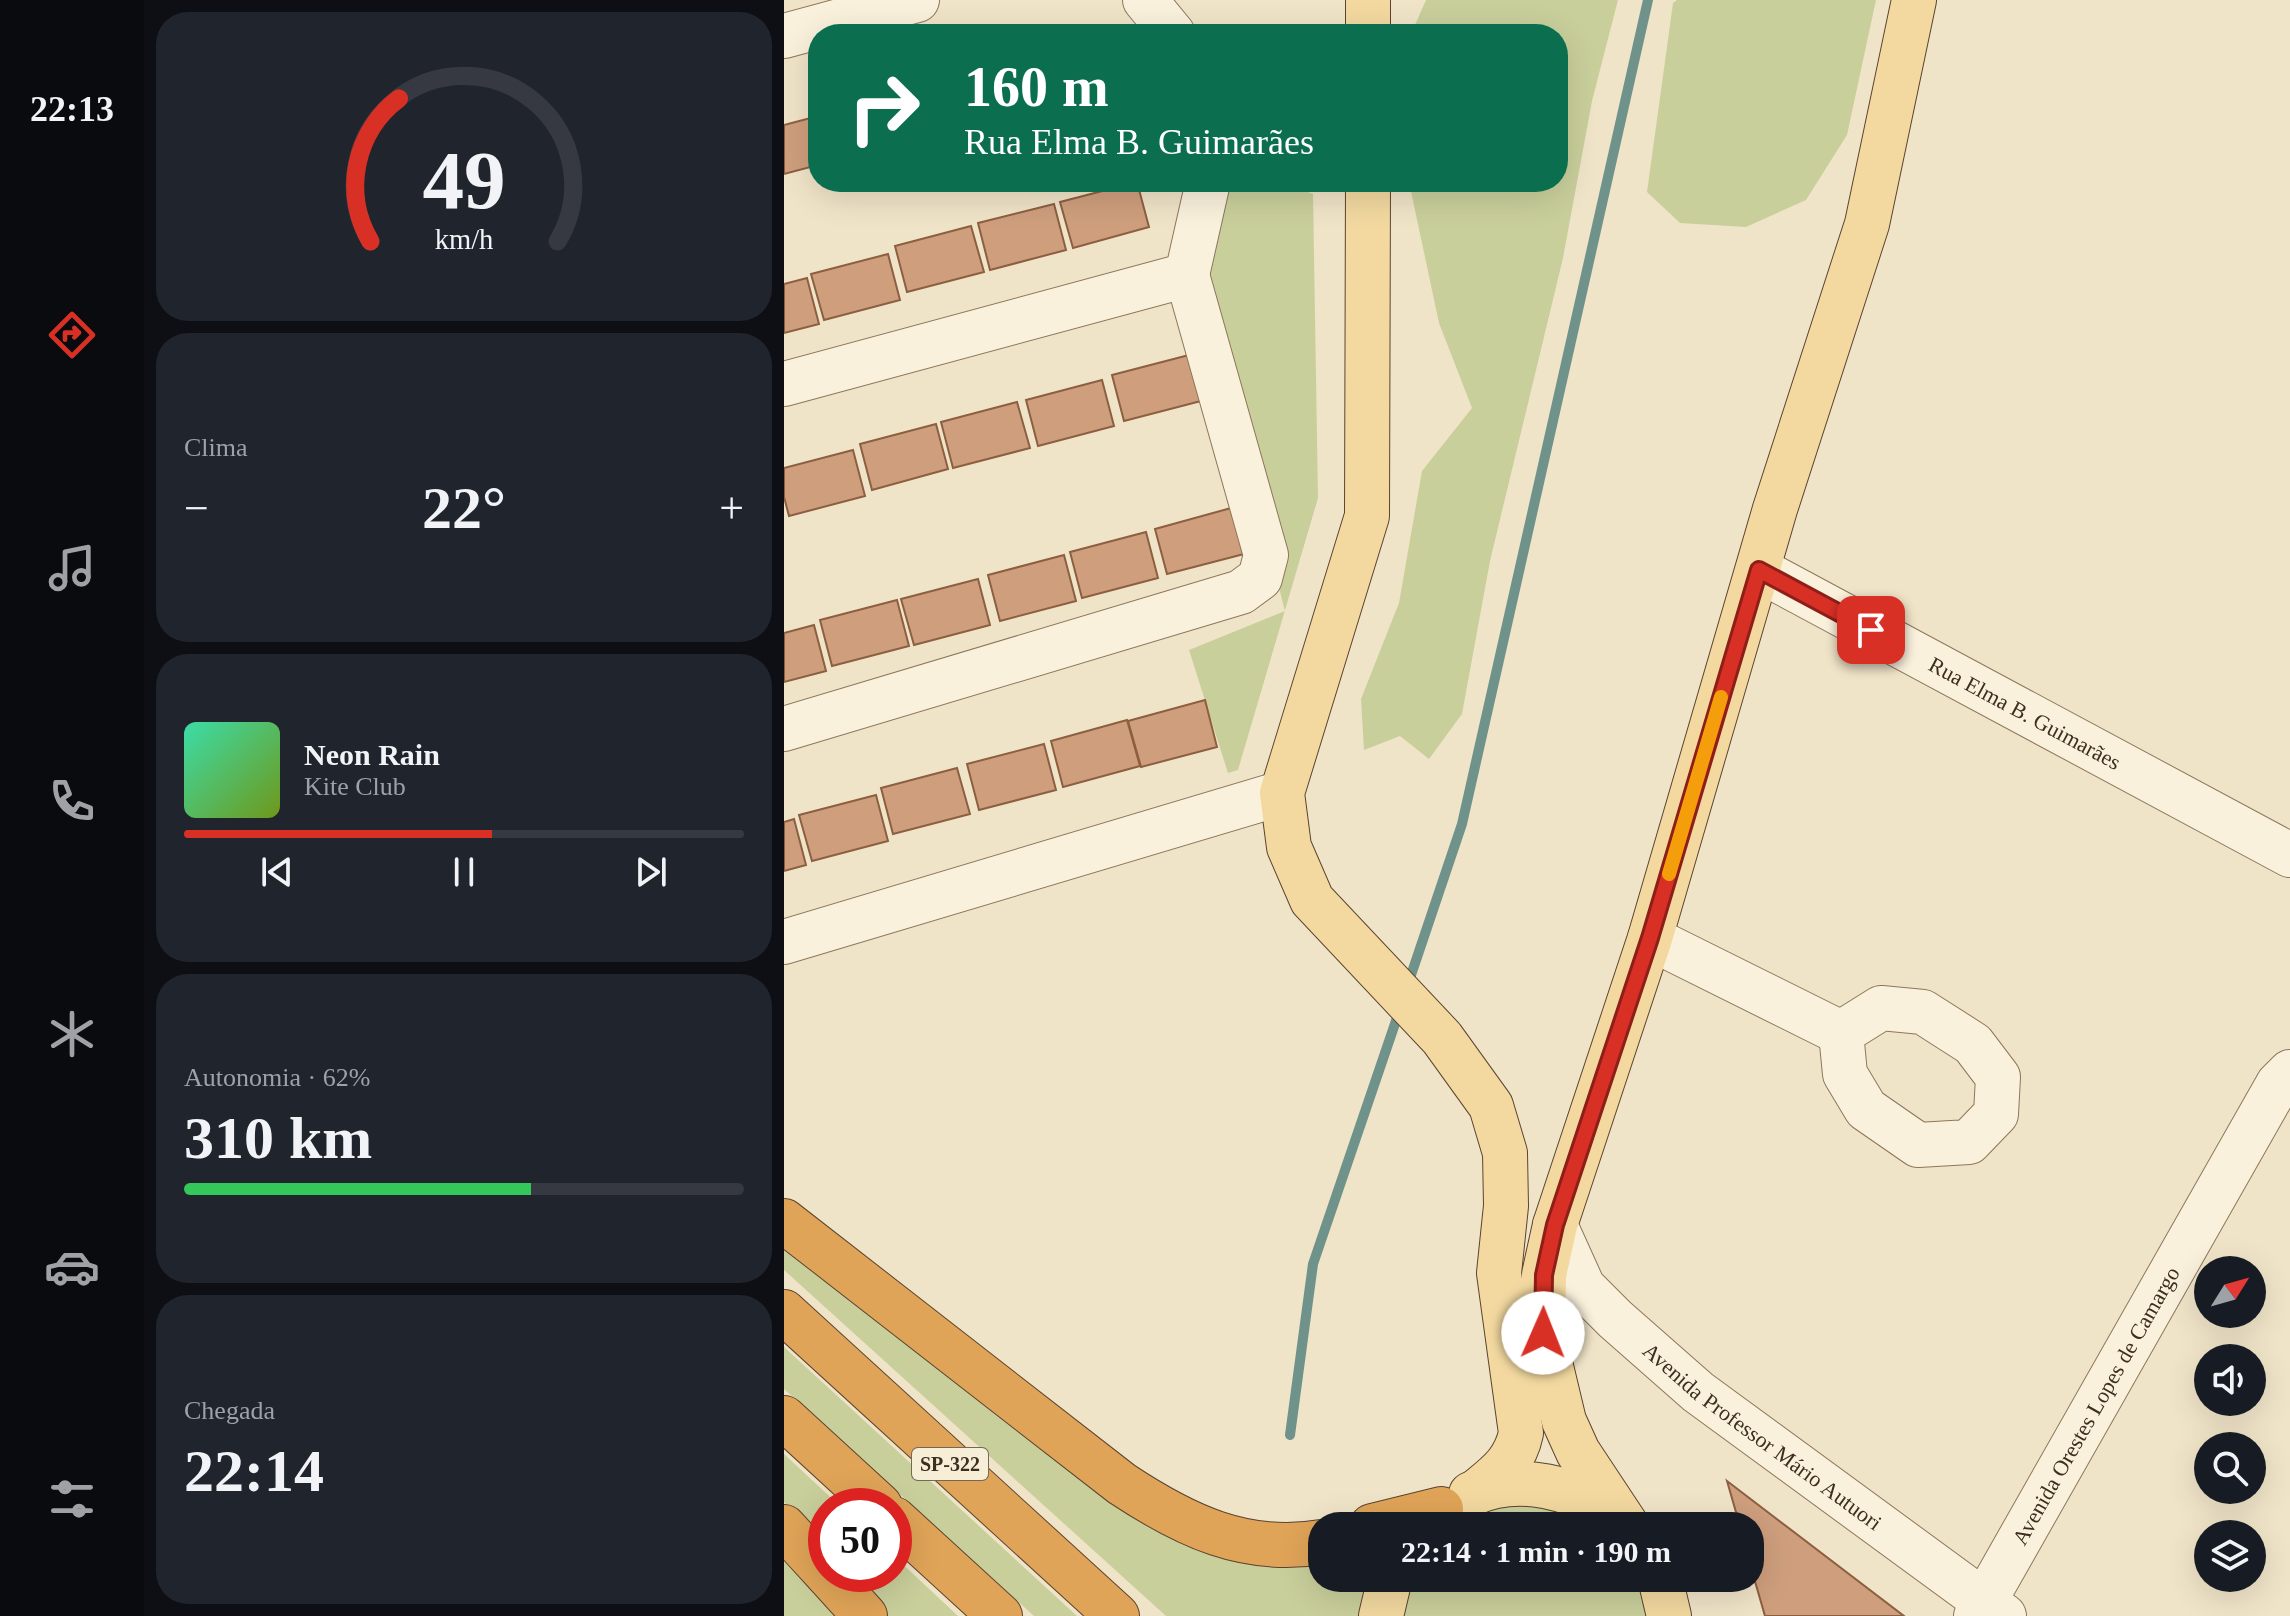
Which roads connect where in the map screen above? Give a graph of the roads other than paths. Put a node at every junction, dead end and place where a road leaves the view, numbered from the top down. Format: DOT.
graph roads {
  1 [pos="917,0"];
  2 [pos="1145,0"];
  3 [pos="1368,0"];
  4 [pos="1914,0"];
  5 [pos="828,24"];
  6 [pos="1165,24"];
  7 [pos="1368,24"];
  8 [pos="808,30"];
  9 [pos="784,36"];
  10 [pos="1206,192"];
  11 [pos="1368,192"];
  12 [pos="1187,275"];
  13 [pos="784,384"];
  14 [pos="1759,570"];
  15 [pos="784,729"];
  16 [pos="1282,793"];
  17 [pos="2290,855"];
  18 [pos="1650,938"];
  19 [pos="784,942"];
  20 [pos="1841,1033"];
  21 [pos="2290,1072"];
  22 [pos="784,1221"];
  23 [pos="1555,1225"];
  24 [pos="784,1312"];
  25 [pos="784,1418"];
  26 [pos="860,1488"];
  27 [pos="1447,1509"];
  28 [pos="1609,1512"];
  29 [pos="1618,1512"];
  30 [pos="784,1527"];
  31 [pos="912,1535"];
  32 [pos="1308,1545"];
  33 [pos="808,1554"];
  34 [pos="843,1592"];
  35 [pos="1387,1592"];
  36 [pos="1663,1592"];
  37 [pos="1988,1611"];
  38 [pos="865,1616"];
  39 [pos="1000,1616"];
  40 [pos="1117,1616"];
  41 [pos="1381,1616"];
  42 [pos="1669,1616"];
  1 -- 5 [label="street"];
  2 -- 6 [label="street"];
  3 -- 7 [label="main road"];
  4 -- 14 [label="main road"];
  8 -- 9 [label="street"];
  10 -- 12 [label="street"];
  11 -- 16 [label="main road"];
  12 -- 13 [label="street"];
  12 -- 15 [label="street"];
  14 -- 17 [label="street, Rua Elma B. Guimarães"];
  14 -- 18 [label="main road"];
  16 -- 19 [label="street"];
  16 -- 27 [label="main road"];
  18 -- 20 [label="street"];
  18 -- 23 [label="main road"];
  21 -- 37 [label="street, Avenida Orestes Lopes de Camargo"];
  22 -- 32 [label="highway"];
  23 -- 29 [label="main road"];
  23 -- 37 [label="street, Avenida Professor Mário Autuori"];
  24 -- 40 [label="highway, SP-322"];
  25 -- 26 [label="highway"];
  27 -- 28 [label="main road"];
  30 -- 33 [label="highway"];
  31 -- 39 [label="highway"];
  34 -- 38 [label="highway"];
  35 -- 41 [label="main road"];
  36 -- 42 [label="main road"];
}
